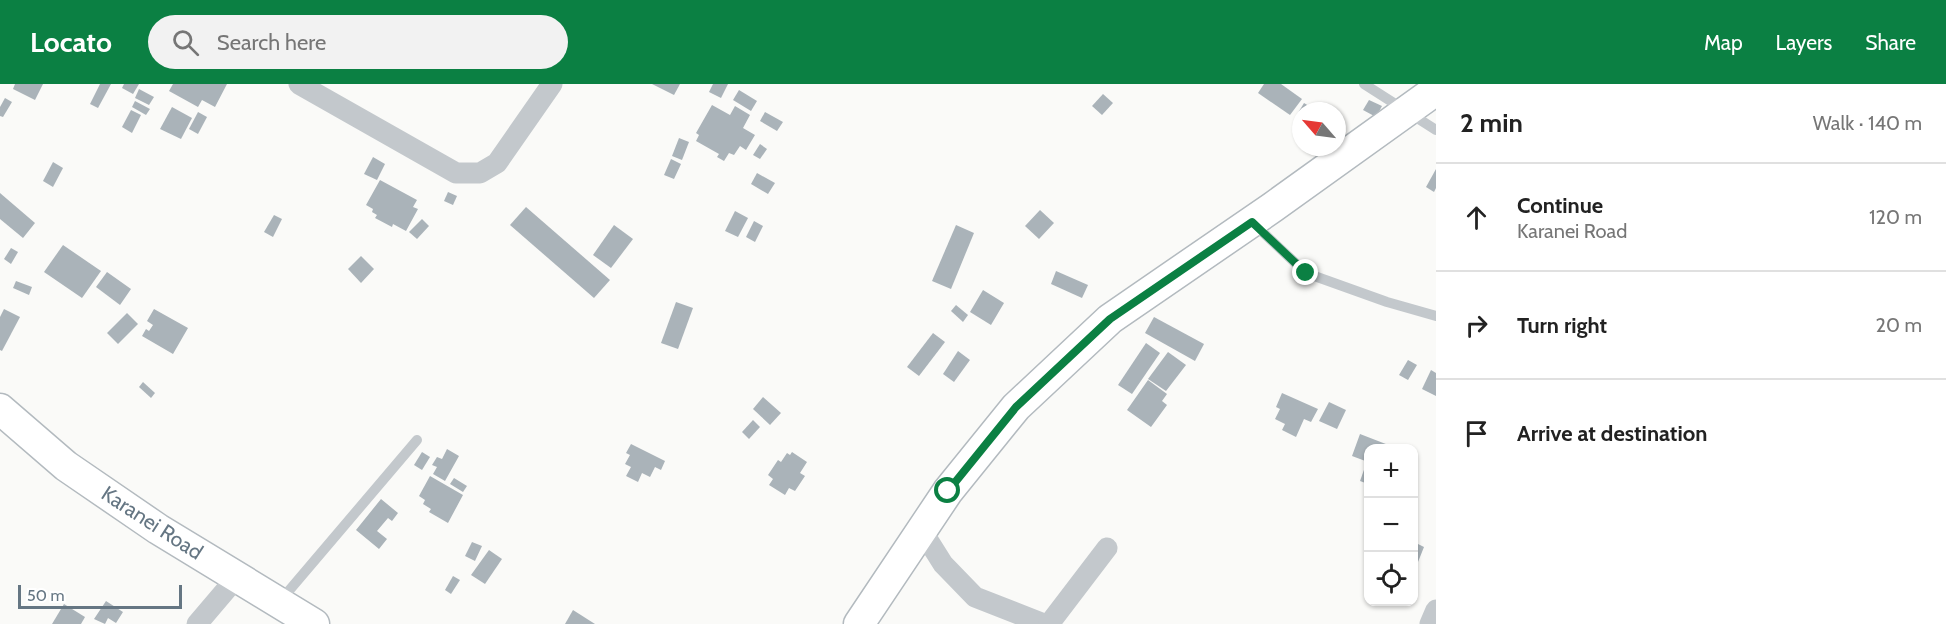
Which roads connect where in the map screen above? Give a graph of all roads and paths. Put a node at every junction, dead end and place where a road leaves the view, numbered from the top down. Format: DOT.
graph roads {
  1 [pos="299,84"];
  2 [pos="552,84"];
  3 [pos="1364,84"];
  4 [pos="1436,90"];
  5 [pos="1407,111"];
  6 [pos="1436,130"];
  7 [pos="1252,222"];
  8 [pos="1436,316"];
  9 [pos="0,409"];
  10 [pos="417,440"];
  11 [pos="921,529"];
  12 [pos="1107,548"];
  13 [pos="237,577"];
  14 [pos="279,603"];
  15 [pos="1436,610"];
  16 [pos="197,624"];
  17 [pos="314,624"];
  18 [pos="859,624"];
  19 [pos="1044,624"];
  20 [pos="1049,624"];
  21 [pos="1430,624"];
  1 -- 2 [label="street"];
  3 -- 5 [label="lane"];
  4 -- 5 [label="street"];
  5 -- 6 [label="lane"];
  5 -- 7 [label="street"];
  7 -- 8 [label="lane"];
  7 -- 11 [label="street"];
  9 -- 13 [label="street, Karanei Road"];
  10 -- 14 [label="lane"];
  11 -- 18 [label="street"];
  11 -- 19 [label="street"];
  12 -- 20 [label="street"];
  13 -- 14 [label="street, Karanei Road"];
  13 -- 16 [label="street"];
  14 -- 17 [label="street, Karanei Road"];
  15 -- 21 [label="street"];
}
